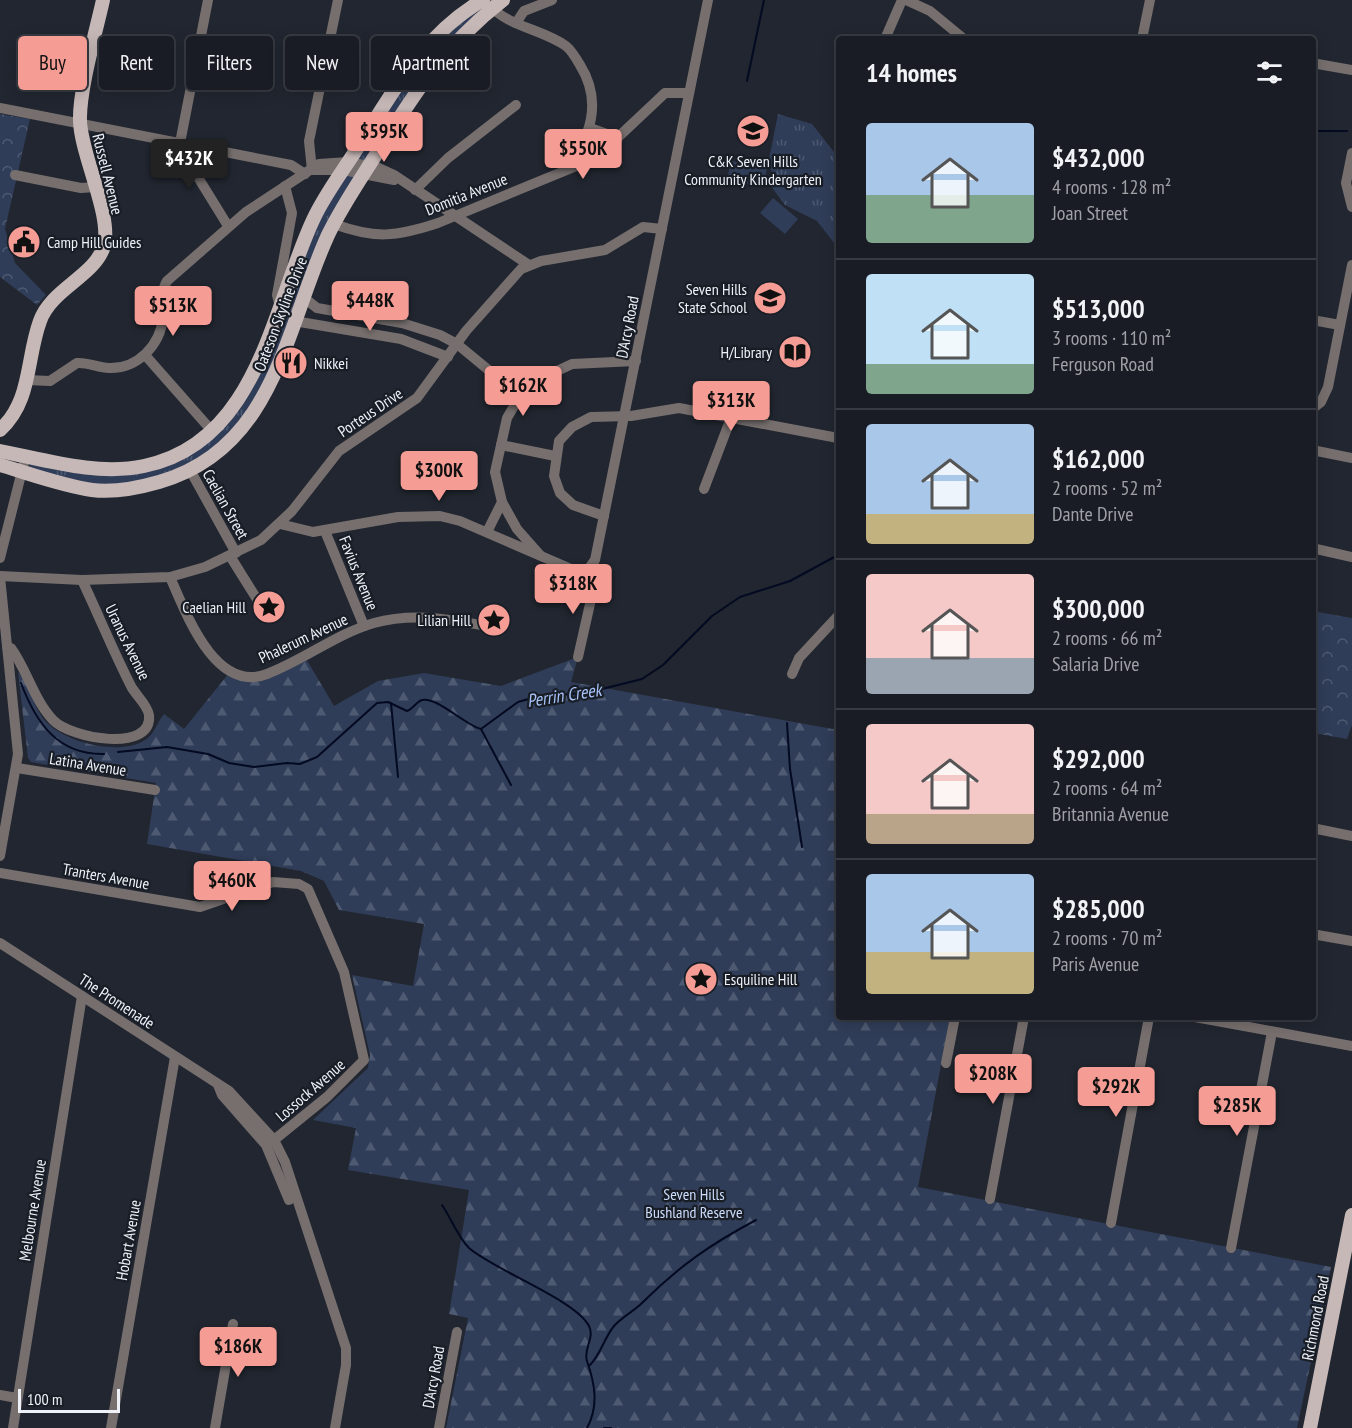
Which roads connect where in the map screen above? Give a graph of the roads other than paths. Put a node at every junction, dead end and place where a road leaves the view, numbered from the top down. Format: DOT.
graph roads {
  1 [pos="103,0"];
  2 [pos="208,0"];
  3 [pos="338,0"];
  4 [pos="552,0"];
  5 [pos="708,0"];
  6 [pos="904,0"];
  7 [pos="1150,0"];
  8 [pos="491,2"];
  9 [pos="516,23"];
  10 [pos="886,36"];
  11 [pos="960,36"];
  12 [pos="1143,36"];
  13 [pos="1316,64"];
  14 [pos="1352,70"];
  15 [pos="688,93"];
  16 [pos="516,105"];
  17 [pos="0,108"];
  18 [pos="80,124"];
  19 [pos="590,128"];
  20 [pos="618,138"];
  21 [pos="180,143"];
  22 [pos="1352,153"];
  23 [pos="346,166"];
  24 [pos="366,170"];
  25 [pos="309,172"];
  26 [pos="562,172"];
  27 [pos="15,175"];
  28 [pos="285,186"];
  29 [pos="95,187"];
  30 [pos="415,190"];
  31 [pos="268,197"];
  32 [pos="292,206"];
  33 [pos="1352,207"];
  34 [pos="455,215"];
  35 [pos="334,224"];
  36 [pos="228,226"];
  37 [pos="662,229"];
  38 [pos="529,265"];
  39 [pos="1352,265"];
  40 [pos="1350,288"];
  41 [pos="303,297"];
  42 [pos="280,307"];
  43 [pos="294,321"];
  44 [pos="1316,321"];
  45 [pos="1340,325"];
  46 [pos="457,344"];
  47 [pos="145,355"];
  48 [pos="448,357"];
  49 [pos="636,360"];
  50 [pos="27,380"];
  51 [pos="520,396"];
  52 [pos="1316,405"];
  53 [pos="624,417"];
  54 [pos="731,418"];
  55 [pos="3,424"];
  56 [pos="212,431"];
  57 [pos="836,438"];
  58 [pos="501,445"];
  59 [pos="1316,451"];
  60 [pos="5,452"];
  61 [pos="26,455"];
  62 [pos="555,456"];
  63 [pos="1352,458"];
  64 [pos="0,465"];
  65 [pos="190,470"];
  66 [pos="21,472"];
  67 [pos="704,489"];
  68 [pos="502,502"];
  69 [pos="604,516"];
  70 [pos="280,524"];
  71 [pos="325,531"];
  72 [pos="487,532"];
  73 [pos="1316,549"];
  74 [pos="233,555"];
  75 [pos="542,557"];
  76 [pos="1352,557"];
  77 [pos="0,558"];
  78 [pos="586,572"];
  79 [pos="0,577"];
  80 [pos="170,577"];
  81 [pos="82,580"];
  82 [pos="265,612"];
  83 [pos="836,618"];
  84 [pos="364,626"];
  85 [pos="501,629"];
  86 [pos="7,647"];
  87 [pos="578,657"];
  88 [pos="792,674"];
  89 [pos="4,675"];
  90 [pos="17,768"];
  91 [pos="155,790"];
  92 [pos="10,795"];
  93 [pos="0,804"];
  94 [pos="1316,829"];
  95 [pos="1352,836"];
  96 [pos="0,856"];
  97 [pos="0,873"];
  98 [pos="1316,935"];
  99 [pos="1352,941"];
  100 [pos="0,943"];
  101 [pos="82,996"];
  102 [pos="954,1020"];
  103 [pos="1023,1020"];
  104 [pos="1148,1020"];
  105 [pos="1210,1020"];
  106 [pos="1272,1032"];
  107 [pos="1352,1046"];
  108 [pos="175,1057"];
  109 [pos="364,1060"];
  110 [pos="946,1063"];
  111 [pos="218,1084"];
  112 [pos="274,1140"];
  113 [pos="990,1199"];
  114 [pos="298,1209"];
  115 [pos="1352,1215"];
  116 [pos="1111,1223"];
  117 [pos="1231,1248"];
  118 [pos="1347,1264"];
  119 [pos="233,1324"];
  120 [pos="457,1332"];
  121 [pos="0,1395"];
  122 [pos="17,1398"];
  123 [pos="13,1428"];
  124 [pos="111,1428"];
  125 [pos="216,1428"];
  126 [pos="335,1428"];
  127 [pos="439,1428"];
  128 [pos="1310,1428"];
  1 -- 18 [label="main road"];
  2 -- 21 [label="street"];
  3 -- 25 [label="street"];
  4 -- 9 [label="street"];
  5 -- 15 [label="street, D'Arcy Road"];
  6 -- 10 [label="street"];
  6 -- 11 [label="street"];
  7 -- 12 [label="street"];
  8 -- 9 [label="street"];
  8 -- 23 [label="main road, Oateson Skyline Drive"];
  8 -- 24 [label="main road, Oateson Skyline Drive"];
  9 -- 19 [label="street"];
  13 -- 14 [label="street"];
  15 -- 20 [label="street, Domitia Avenue"];
  15 -- 37 [label="street, D'Arcy Road"];
  16 -- 30 [label="street"];
  17 -- 18 [label="street"];
  18 -- 21 [label="street"];
  18 -- 29 [label="main road, Russell Avenue"];
  19 -- 20 [label="street"];
  19 -- 26 [label="street"];
  20 -- 26 [label="street, Domitia Avenue"];
  21 -- 25 [label="street"];
  21 -- 36 [label="street"];
  22 -- 33 [label="street"];
  23 -- 24 [label="street"];
  23 -- 25 [label="street"];
  23 -- 42 [label="main road, Oateson Skyline Drive"];
  24 -- 30 [label="street"];
  24 -- 35 [label="main road, Oateson Skyline Drive"];
  25 -- 28 [label="street"];
  26 -- 34 [label="street, Domitia Avenue"];
  27 -- 29 [label="street"];
  28 -- 31 [label="street"];
  28 -- 32 [label="street, Oateson Skyline Drive"];
  29 -- 50 [label="main road, Russell Avenue"];
  30 -- 34 [label="street"];
  31 -- 32 [label="street"];
  31 -- 36 [label="street"];
  32 -- 42 [label="street, Oateson Skyline Drive"];
  34 -- 35 [label="street, Domitia Avenue"];
  34 -- 38 [label="street"];
  35 -- 41 [label="main road, Oateson Skyline Drive"];
  36 -- 47 [label="street"];
  37 -- 38 [label="street, Porteus Drive"];
  37 -- 49 [label="street, D'Arcy Road"];
  38 -- 46 [label="street, Porteus Drive"];
  39 -- 40 [label="street"];
  40 -- 45 [label="street"];
  41 -- 43 [label="main road, Oateson Skyline Drive"];
  41 -- 46 [label="street"];
  42 -- 56 [label="main road, Oateson Skyline Drive"];
  43 -- 48 [label="street"];
  43 -- 65 [label="main road, Oateson Skyline Drive"];
  44 -- 45 [label="street"];
  45 -- 52 [label="street"];
  46 -- 48 [label="street, Porteus Drive"];
  46 -- 51 [label="street"];
  47 -- 50 [label="street"];
  47 -- 56 [label="street"];
  48 -- 70 [label="street, Porteus Drive"];
  49 -- 51 [label="street"];
  49 -- 53 [label="street, D'Arcy Road"];
  50 -- 55 [label="main road, Russell Avenue"];
  51 -- 58 [label="street"];
  53 -- 54 [label="street"];
  53 -- 62 [label="street"];
  53 -- 69 [label="street, D'Arcy Road"];
  54 -- 57 [label="street"];
  54 -- 67 [label="street"];
  55 -- 60 [label="main road"];
  56 -- 61 [label="main road, Oateson Skyline Drive"];
  58 -- 62 [label="street"];
  58 -- 68 [label="street"];
  59 -- 63 [label="street"];
  60 -- 61 [label="main road, Oateson Skyline Drive"];
  61 -- 66 [label="street"];
  62 -- 69 [label="street"];
  64 -- 66 [label="main road, Oateson Skyline Drive"];
  65 -- 66 [label="main road, Oateson Skyline Drive"];
  65 -- 74 [label="street, Caelian Street"];
  66 -- 77 [label="street"];
  68 -- 72 [label="street"];
  68 -- 75 [label="street"];
  69 -- 78 [label="street, D'Arcy Road"];
  70 -- 71 [label="street"];
  70 -- 74 [label="street, Porteus Drive"];
  71 -- 72 [label="street"];
  71 -- 84 [label="street, Favius Avenue"];
  72 -- 75 [label="street"];
  73 -- 76 [label="street"];
  74 -- 80 [label="street, Porteus Drive"];
  74 -- 82 [label="street, Caelian Street"];
  75 -- 78 [label="street"];
  78 -- 87 [label="street"];
  79 -- 81 [label="street, Porteus Drive"];
  79 -- 86 [label="street"];
  80 -- 81 [label="street, Porteus Drive"];
  80 -- 84 [label="street, Phalerum Avenue"];
  81 -- 86 [label="street, Uranus Avenue"];
  83 -- 88 [label="street"];
  84 -- 85 [label="street, Phalerum Avenue"];
  86 -- 89 [label="street"];
  89 -- 90 [label="street"];
  90 -- 91 [label="street, Latina Avenue"];
  90 -- 92 [label="street"];
  92 -- 93 [label="street"];
  92 -- 96 [label="street"];
  94 -- 95 [label="street"];
  97 -- 109 [label="street, Tranters Avenue"];
  98 -- 99 [label="street"];
  100 -- 101 [label="street, The Promenade"];
  101 -- 108 [label="street, The Promenade"];
  101 -- 122 [label="street, Melbourne Avenue"];
  102 -- 110 [label="street"];
  103 -- 113 [label="street"];
  104 -- 116 [label="street"];
  105 -- 106 [label="street"];
  106 -- 107 [label="street"];
  106 -- 117 [label="street"];
  108 -- 111 [label="street, The Promenade"];
  108 -- 124 [label="street, Hobart Avenue"];
  109 -- 112 [label="street, Lossock Avenue"];
  111 -- 112 [label="street, The Promenade"];
  111 -- 114 [label="street, The Promenade"];
  112 -- 114 [label="street, The Promenade"];
  114 -- 126 [label="street, The Promenade"];
  115 -- 118 [label="main road, Richmond Road"];
  118 -- 128 [label="main road, Richmond Road"];
  119 -- 125 [label="street"];
  120 -- 127 [label="street, D'Arcy Road"];
  121 -- 122 [label="street"];
  122 -- 123 [label="street, Melbourne Avenue"];
}
